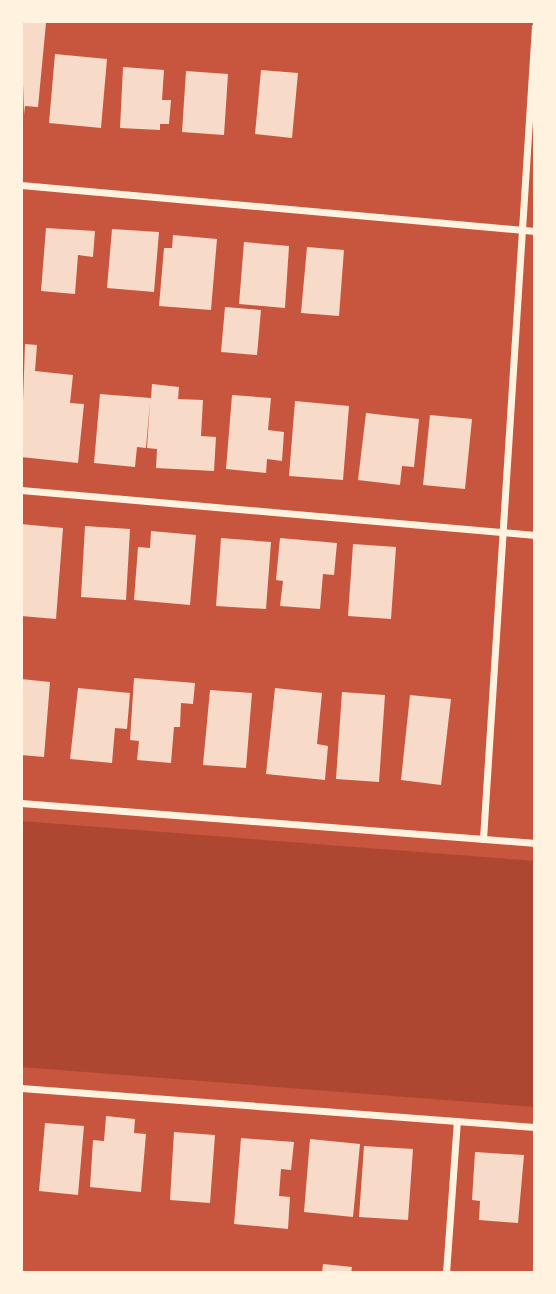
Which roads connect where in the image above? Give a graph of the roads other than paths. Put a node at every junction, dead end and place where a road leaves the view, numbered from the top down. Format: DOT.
graph roads {
  1 [pos="535,27"];
  2 [pos="21,185"];
  3 [pos="522,230"];
  4 [pos="535,230"];
  5 [pos="21,490"];
  6 [pos="503,532"];
  7 [pos="535,535"];
  8 [pos="21,803"];
  9 [pos="483,839"];
  10 [pos="535,843"];
  11 [pos="21,1088"];
  12 [pos="457,1121"];
  13 [pos="535,1127"];
  14 [pos="446,1273"];
  1 -- 3 [label="street"];
  2 -- 3 [label="street"];
  3 -- 4 [label="street"];
  3 -- 6 [label="street"];
  5 -- 6 [label="street"];
  6 -- 7 [label="street"];
  6 -- 9 [label="street"];
  8 -- 9 [label="street"];
  9 -- 10 [label="street"];
  11 -- 12 [label="street"];
  12 -- 13 [label="street"];
  12 -- 14 [label="street"];
}
